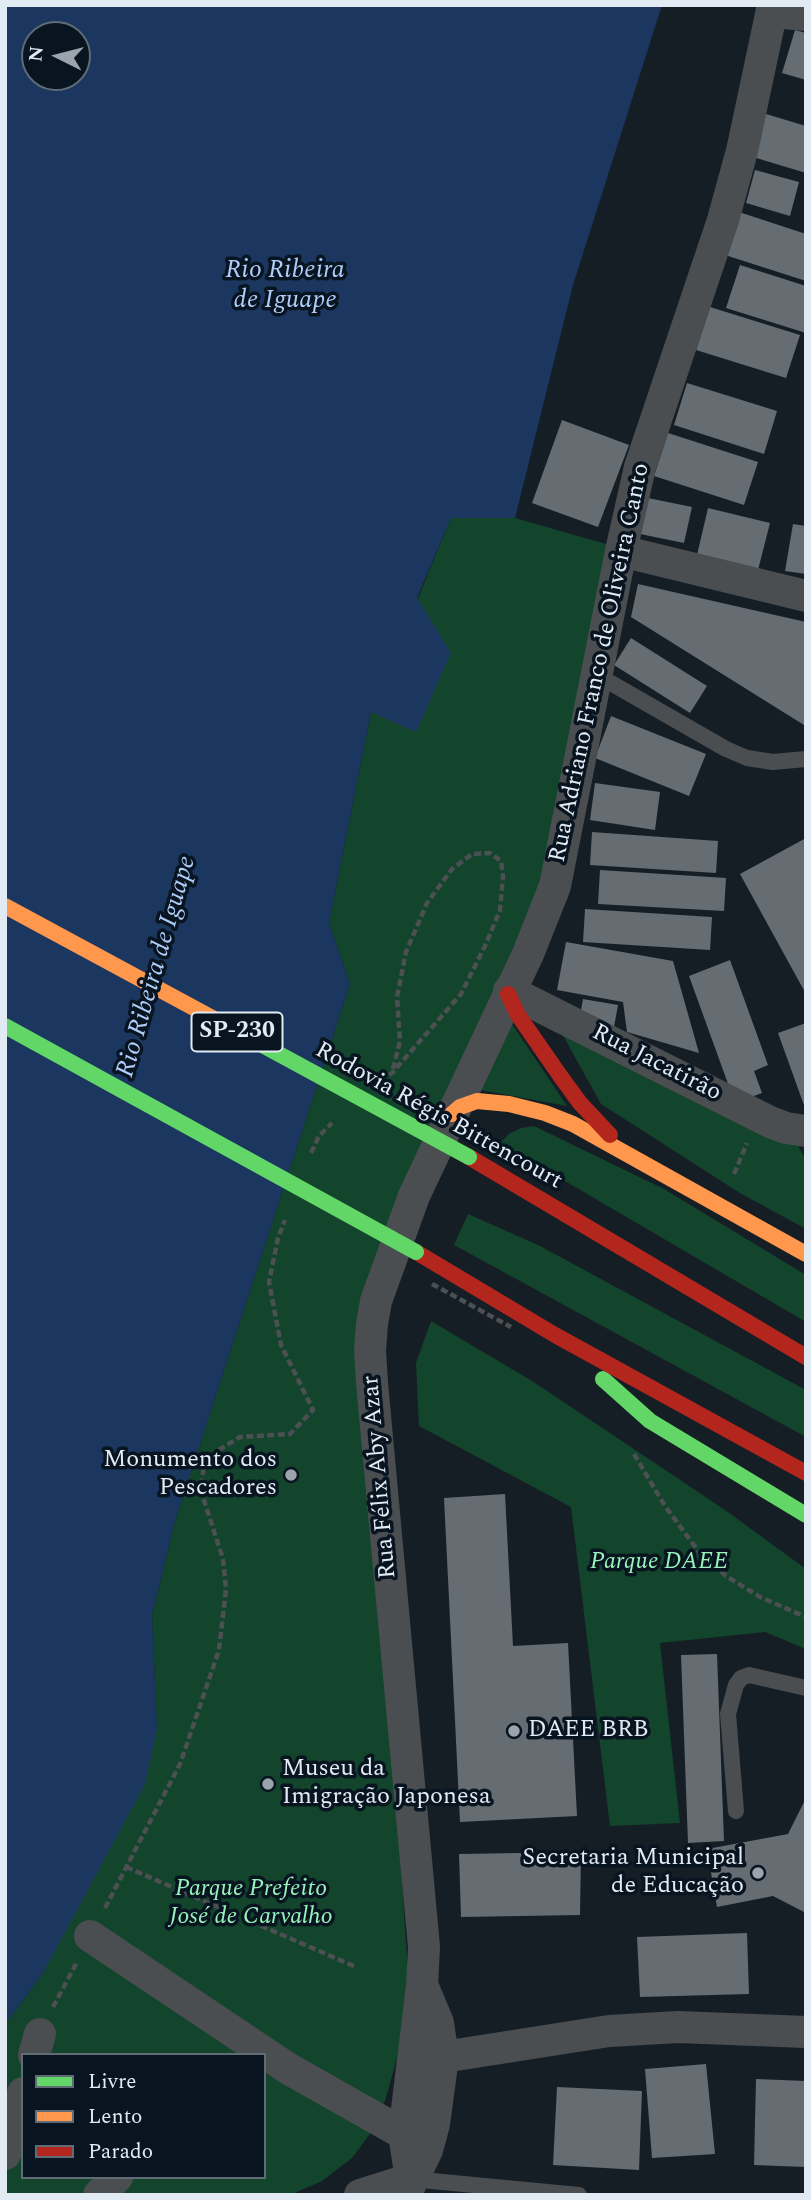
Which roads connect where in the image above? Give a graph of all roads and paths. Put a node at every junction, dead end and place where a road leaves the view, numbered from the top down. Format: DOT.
graph roads {
  1 [pos="772,9"];
  2 [pos="806,15"];
  3 [pos="621,551"];
  4 [pos="806,596"];
  5 [pos="597,675"];
  6 [pos="806,759"];
  7 [pos="5,906"];
  8 [pos="508,992"];
  9 [pos="5,1026"];
  10 [pos="392,1073"];
  11 [pos="383,1078"];
  12 [pos="452,1114"];
  13 [pos="759,1116"];
  14 [pos="338,1117"];
  15 [pos="806,1131"];
  16 [pos="626,1152"];
  17 [pos="309,1156"];
  18 [pos="719,1207"];
  19 [pos="287,1214"];
  20 [pos="806,1254"];
  21 [pos="511,1327"];
  22 [pos="521,1334"];
  23 [pos="555,1335"];
  24 [pos="806,1357"];
  25 [pos="631,1449"];
  26 [pos="806,1473"];
  27 [pos="806,1515"];
  28 [pos="806,1617"];
  29 [pos="806,1688"];
  30 [pos="736,1811"];
  31 [pos="126,1867"];
  32 [pos="90,1936"];
  33 [pos="356,1967"];
  34 [pos="422,1986"];
  35 [pos="806,2032"];
  36 [pos="37,2044"];
  37 [pos="264,2053"];
  38 [pos="266,2055"];
  39 [pos="443,2057"];
  40 [pos="21,2100"];
  41 [pos="404,2134"];
  42 [pos="5,2154"];
  43 [pos="115,2179"];
  44 [pos="416,2190"];
  45 [pos="99,2195"];
  46 [pos="360,2195"];
  47 [pos="579,2195"];
  1 -- 2 [label="street"];
  1 -- 3 [label="street, Rua Adriano Franco de Oliveira Canto"];
  3 -- 4 [label="street"];
  3 -- 5 [label="street, Rua Adriano Franco de Oliveira Canto"];
  5 -- 6 [label="lane"];
  5 -- 8 [label="street, Rua Adriano Franco de Oliveira Canto"];
  7 -- 24 [label="main road, Rodovia Régis Bittencourt / SP-230, bridge"];
  8 -- 12 [label="street, Rua Félix Aby Azar"];
  8 -- 13 [label="street, Rua Jacatirão"];
  8 -- 16 [label="main road"];
  9 -- 23 [label="main road, bridge"];
  10 -- 10 [label="path"];
  10 -- 11 [label="path"];
  12 -- 16 [label="main road"];
  12 -- 34 [label="street, Rua Félix Aby Azar"];
  13 -- 15 [label="street, Rua Jacatirão"];
  13 -- 18 [label="path"];
  14 -- 17 [label="path"];
  16 -- 18 [label="main road"];
  18 -- 20 [label="main road"];
  19 -- 31 [label="path"];
  21 -- 22 [label="path"];
  23 -- 26 [label="main road"];
  23 -- 27 [label="main road"];
  25 -- 28 [label="path"];
  29 -- 30 [label="lane"];
  31 -- 32 [label="path"];
  31 -- 33 [label="path"];
  32 -- 36 [label="path"];
  32 -- 37 [label="street"];
  34 -- 39 [label="street, Rua Félix Aby Azar"];
  34 -- 41 [label="street, Rua Félix Aby Azar"];
  35 -- 39 [label="street"];
  38 -- 41 [label="street"];
  39 -- 44 [label="street, Rua Félix Aby Azar"];
  40 -- 42 [label="street"];
  41 -- 44 [label="street, Rua Félix Aby Azar"];
  43 -- 45 [label="street"];
  44 -- 46 [label="street"];
  44 -- 47 [label="lane"];
}
